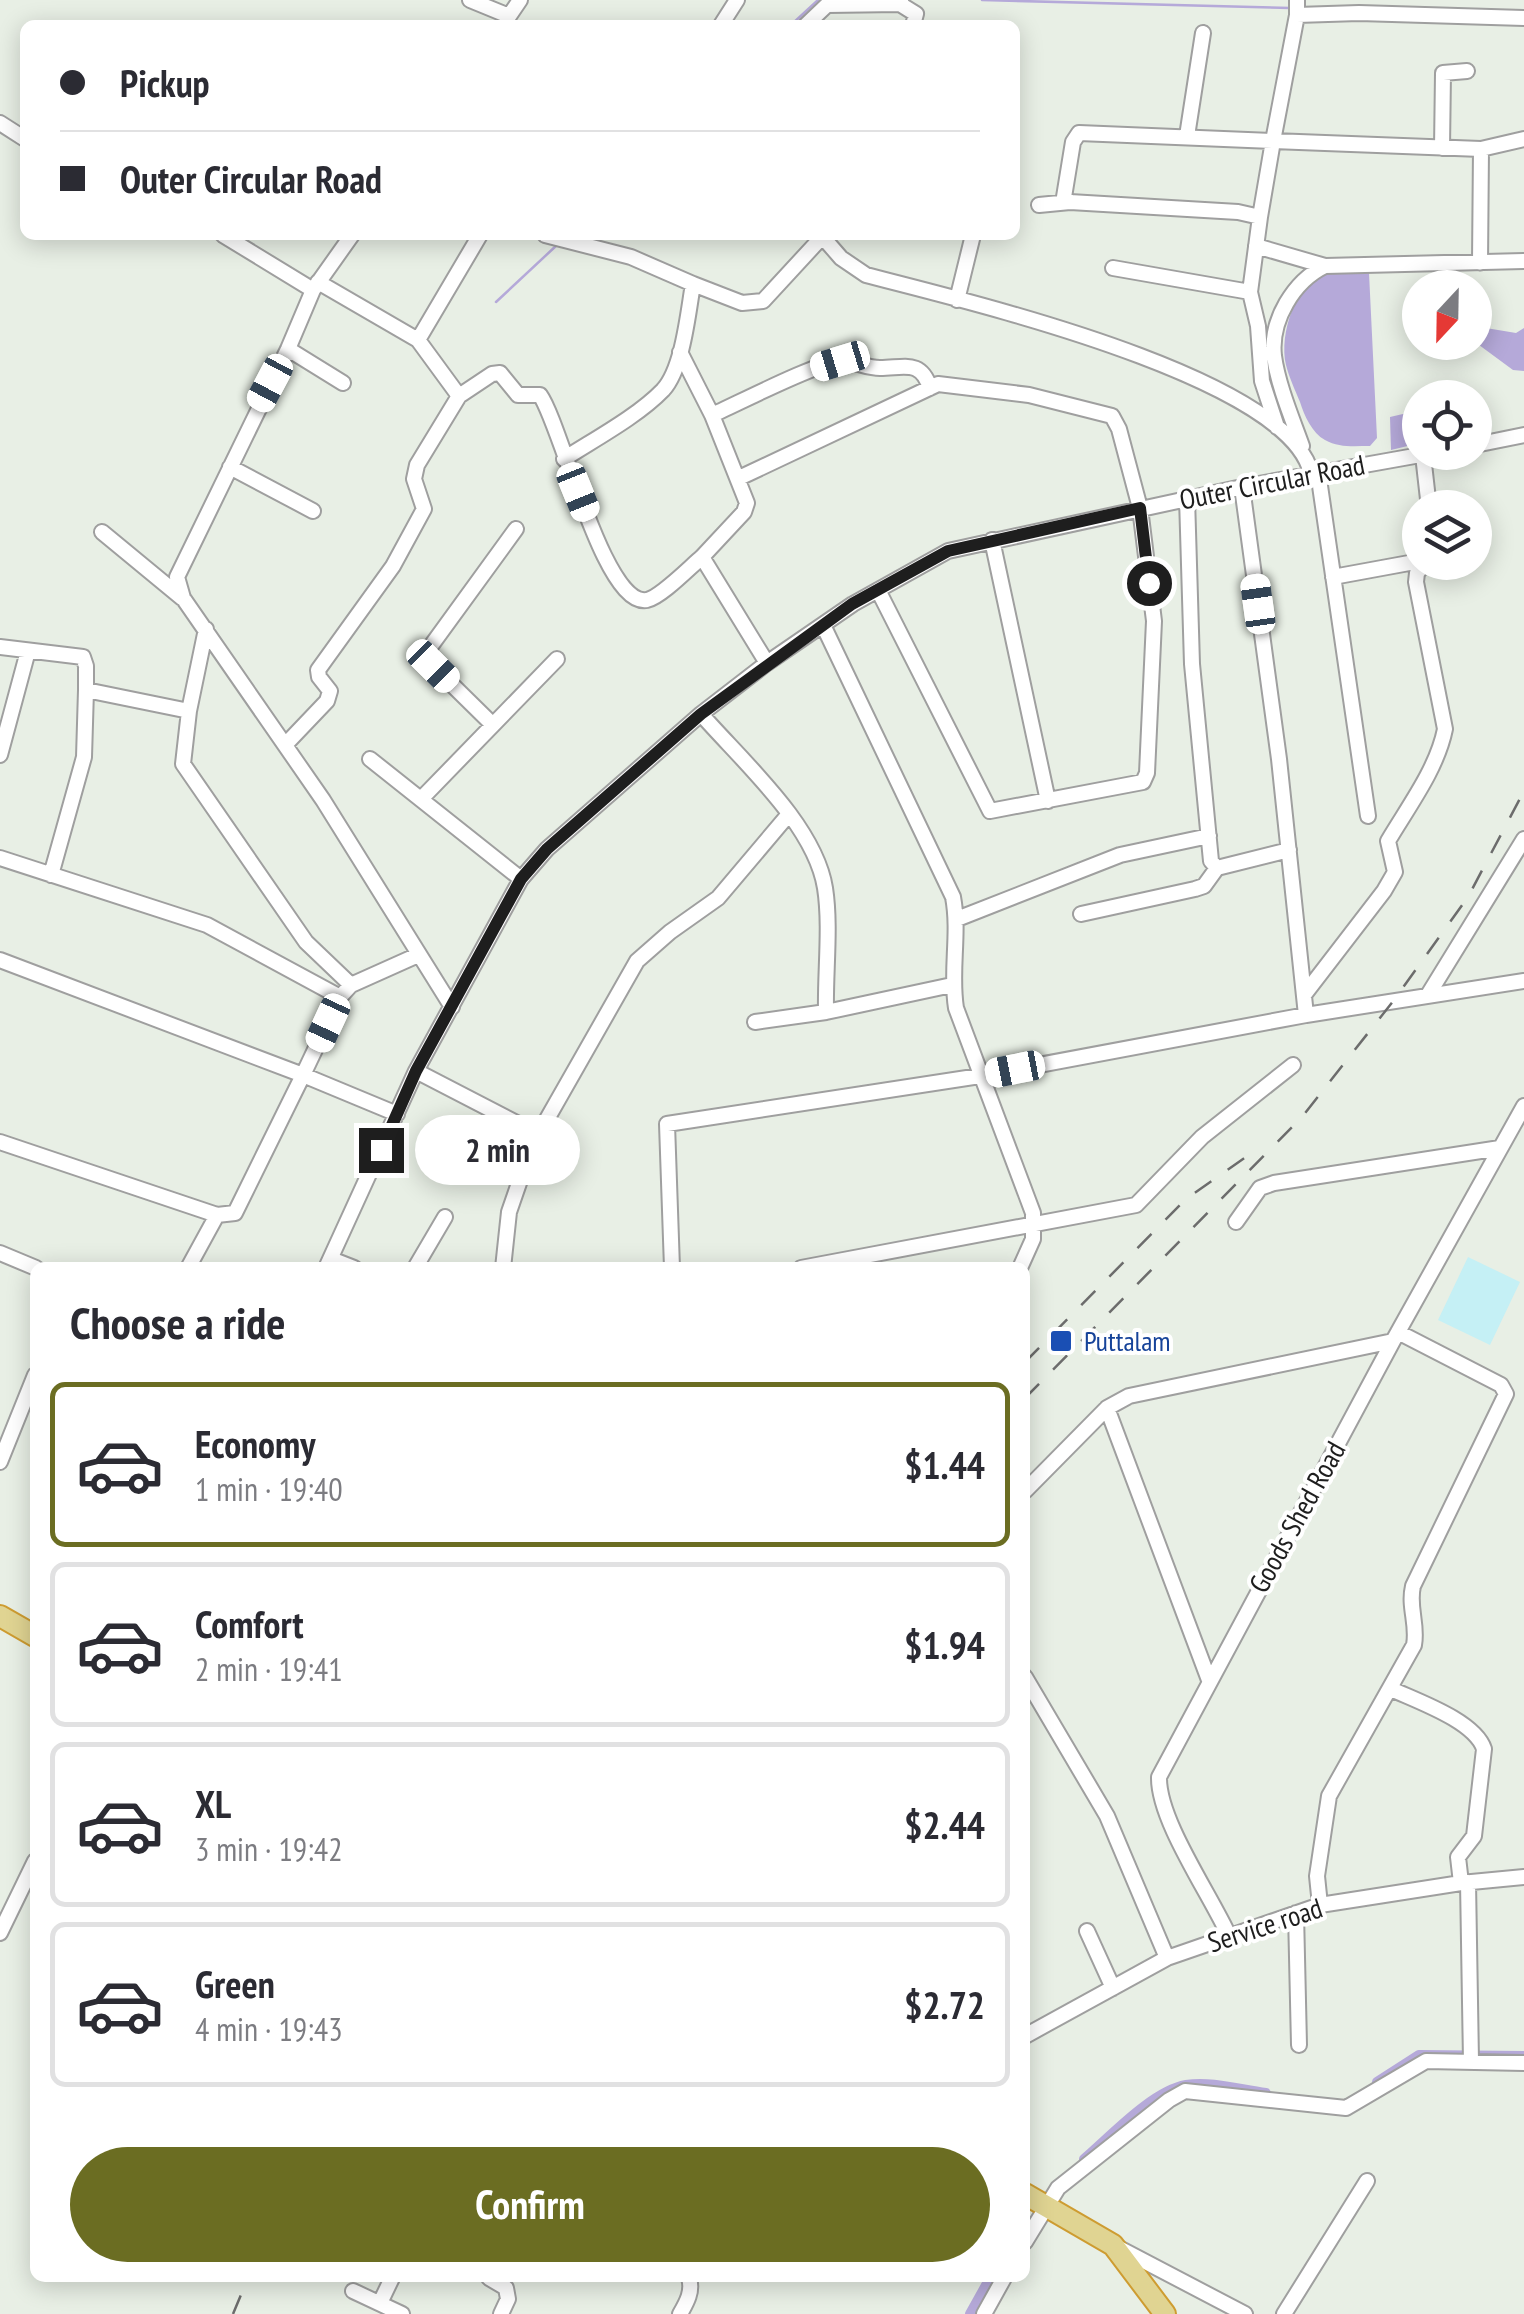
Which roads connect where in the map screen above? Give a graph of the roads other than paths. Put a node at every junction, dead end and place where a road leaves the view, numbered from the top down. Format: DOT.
graph roads {
  1 [pos="470,0"];
  2 [pos="901,2"];
  3 [pos="1297,5"];
  4 [pos="1524,18"];
  5 [pos="504,20"];
  6 [pos="811,20"];
  7 [pos="914,20"];
  8 [pos="1203,33"];
  9 [pos="1467,71"];
  10 [pos="1187,136"];
  11 [pos="1524,139"];
  12 [pos="1273,141"];
  13 [pos="1442,148"];
  14 [pos="1482,148"];
  15 [pos="1070,202"];
  16 [pos="1038,205"];
  17 [pos="1260,217"];
  18 [pos="232,240"];
  19 [pos="348,240"];
  20 [pos="477,240"];
  21 [pos="564,240"];
  22 [pos="818,240"];
  23 [pos="825,240"];
  24 [pos="972,240"];
  25 [pos="1256,246"];
  26 [pos="1524,260"];
  27 [pos="1480,263"];
  28 [pos="1325,266"];
  29 [pos="1113,268"];
  30 [pos="693,284"];
  31 [pos="315,286"];
  32 [pos="1250,292"];
  33 [pos="957,300"];
  34 [pos="1280,317"];
  35 [pos="1258,326"];
  36 [pos="418,340"];
  37 [pos="288,349"];
  38 [pos="680,352"];
  39 [pos="343,383"];
  40 [pos="930,388"];
  41 [pos="458,396"];
  42 [pos="712,416"];
  43 [pos="1277,427"];
  44 [pos="1524,436"];
  45 [pos="1492,442"];
  46 [pos="564,458"];
  47 [pos="1402,458"];
  48 [pos="230,467"];
  49 [pos="1312,470"];
  50 [pos="740,478"];
  51 [pos="1242,487"];
  52 [pos="1187,498"];
  53 [pos="1140,508"];
  54 [pos="314,511"];
  55 [pos="516,529"];
  56 [pos="102,532"];
  57 [pos="992,540"];
  58 [pos="702,557"];
  59 [pos="1402,566"];
  60 [pos="1333,578"];
  61 [pos="1416,580"];
  62 [pos="878,590"];
  63 [pos="183,598"];
  64 [pos="823,624"];
  65 [pos="206,629"];
  66 [pos="0,647"];
  67 [pos="28,651"];
  68 [pos="558,659"];
  69 [pos="767,663"];
  70 [pos="86,690"];
  71 [pos="188,710"];
  72 [pos="701,714"];
  73 [pos="494,725"];
  74 [pos="286,744"];
  75 [pos="0,755"];
  76 [pos="370,759"];
  77 [pos="421,800"];
  78 [pos="1048,800"];
  79 [pos="789,814"];
  80 [pos="1368,816"];
  81 [pos="1208,836"];
  82 [pos="1524,839"];
  83 [pos="1289,850"];
  84 [pos="0,858"];
  85 [pos="1217,868"];
  86 [pos="50,874"];
  87 [pos="521,879"];
  88 [pos="1080,914"];
  89 [pos="958,919"];
  90 [pos="418,955"];
  91 [pos="0,960"];
  92 [pos="1524,981"];
  93 [pos="351,985"];
  94 [pos="952,985"];
  95 [pos="1304,995"];
  96 [pos="1428,995"];
  97 [pos="340,997"];
  98 [pos="452,1007"];
  99 [pos="826,1012"];
  100 [pos="1306,1015"];
  101 [pos="755,1022"];
  102 [pos="1292,1066"];
  103 [pos="416,1071"];
  104 [pos="303,1075"];
  105 [pos="980,1076"];
  106 [pos="1524,1106"];
  107 [pos="398,1114"];
  108 [pos="537,1132"];
  109 [pos="0,1142"];
  110 [pos="1500,1148"];
  111 [pos="218,1215"];
  112 [pos="445,1217"];
  113 [pos="1236,1222"];
  114 [pos="1035,1224"];
  115 [pos="0,1253"];
  116 [pos="191,1262"];
  117 [pos="329,1262"];
  118 [pos="419,1262"];
  119 [pos="504,1262"];
  120 [pos="672,1262"];
  121 [pos="868,1262"];
  122 [pos="1023,1262"];
  123 [pos="30,1266"];
  124 [pos="1396,1336"];
  125 [pos="30,1387"];
  126 [pos="1106,1408"];
  127 [pos="0,1462"];
  128 [pos="1030,1486"];
  129 [pos="0,1616"];
  130 [pos="30,1633"];
  131 [pos="1209,1680"];
  132 [pos="1030,1686"];
  133 [pos="1391,1688"];
  134 [pos="30,1871"];
  135 [pos="1524,1877"];
  136 [pos="1465,1882"];
  137 [pos="1320,1905"];
  138 [pos="1296,1913"];
  139 [pos="1087,1931"];
  140 [pos="0,1933"];
  141 [pos="1229,1936"];
  142 [pos="1167,1958"];
  143 [pos="1113,1988"];
  144 [pos="1030,2033"];
  145 [pos="1299,2044"];
  146 [pos="1471,2060"];
  147 [pos="1524,2063"];
  148 [pos="1368,2181"];
  149 [pos="1030,2197"];
  150 [pos="1046,2206"];
  151 [pos="1030,2233"];
  152 [pos="1113,2244"];
  153 [pos="390,2282"];
  154 [pos="496,2282"];
  155 [pos="690,2282"];
  156 [pos="1002,2282"];
  157 [pos="353,2291"];
  158 [pos="380,2303"];
  159 [pos="402,2314"];
  160 [pos="501,2314"];
  161 [pos="680,2314"];
  162 [pos="984,2314"];
  163 [pos="1165,2314"];
  164 [pos="1245,2314"];
  165 [pos="1284,2314"];
  1 -- 5 [label="street"];
  2 -- 6 [label="street"];
  2 -- 7 [label="street"];
  3 -- 4 [label="street"];
  3 -- 12 [label="street"];
  8 -- 10 [label="street"];
  9 -- 13 [label="street"];
  10 -- 12 [label="street"];
  10 -- 15 [label="street"];
  11 -- 14 [label="street"];
  12 -- 13 [label="street"];
  12 -- 17 [label="street"];
  13 -- 14 [label="street"];
  14 -- 27 [label="street"];
  15 -- 16 [label="street"];
  15 -- 17 [label="street"];
  17 -- 25 [label="street"];
  18 -- 31 [label="street"];
  19 -- 31 [label="street"];
  20 -- 36 [label="street"];
  21 -- 30 [label="street"];
  22 -- 30 [label="street"];
  23 -- 33 [label="street"];
  24 -- 33 [label="street"];
  25 -- 28 [label="street"];
  25 -- 32 [label="street"];
  26 -- 27 [label="street"];
  27 -- 28 [label="street"];
  28 -- 34 [label="street"];
  29 -- 32 [label="street"];
  30 -- 38 [label="street"];
  31 -- 36 [label="street"];
  31 -- 37 [label="street"];
  32 -- 35 [label="street"];
  33 -- 43 [label="street"];
  34 -- 35 [label="street"];
  34 -- 49 [label="street"];
  35 -- 43 [label="street"];
  36 -- 41 [label="street"];
  37 -- 39 [label="street"];
  37 -- 48 [label="street"];
  38 -- 42 [label="street"];
  38 -- 46 [label="street"];
  40 -- 42 [label="street"];
  40 -- 50 [label="street"];
  40 -- 53 [label="street"];
  41 -- 46 [label="street"];
  41 -- 74 [label="street"];
  42 -- 50 [label="street"];
  43 -- 49 [label="street"];
  44 -- 45 [label="street"];
  46 -- 58 [label="street"];
  47 -- 49 [label="street, Outer Circular Road"];
  48 -- 54 [label="street"];
  48 -- 63 [label="street"];
  49 -- 51 [label="street, Outer Circular Road"];
  49 -- 60 [label="street"];
  50 -- 58 [label="street"];
  51 -- 52 [label="street, Outer Circular Road"];
  51 -- 83 [label="street"];
  52 -- 53 [label="street, Outer Circular Road"];
  52 -- 81 [label="street"];
  53 -- 57 [label="street, Outer Circular Road"];
  53 -- 78 [label="street"];
  55 -- 73 [label="street"];
  56 -- 63 [label="street"];
  57 -- 62 [label="street, Outer Circular Road"];
  57 -- 78 [label="street"];
  58 -- 69 [label="street"];
  59 -- 60 [label="street"];
  60 -- 80 [label="street"];
  61 -- 95 [label="street"];
  62 -- 64 [label="street, Outer Circular Road"];
  62 -- 78 [label="street"];
  63 -- 65 [label="street"];
  64 -- 69 [label="street, Outer Circular Road"];
  64 -- 89 [label="street"];
  65 -- 71 [label="street"];
  65 -- 74 [label="street"];
  66 -- 67 [label="street"];
  67 -- 70 [label="street"];
  67 -- 75 [label="street"];
  68 -- 73 [label="street"];
  69 -- 72 [label="street, Outer Circular Road"];
  70 -- 71 [label="street"];
  70 -- 86 [label="street"];
  71 -- 93 [label="street"];
  72 -- 79 [label="street"];
  72 -- 87 [label="street, Outer Circular Road"];
  73 -- 77 [label="street"];
  74 -- 90 [label="street"];
  76 -- 77 [label="street"];
  77 -- 87 [label="street"];
  79 -- 99 [label="street"];
  79 -- 108 [label="street"];
  81 -- 85 [label="street"];
  81 -- 89 [label="street"];
  82 -- 96 [label="street"];
  83 -- 85 [label="street"];
  83 -- 95 [label="street"];
  84 -- 86 [label="street"];
  85 -- 88 [label="street"];
  86 -- 97 [label="street"];
  87 -- 98 [label="street, Outer Circular Road"];
  89 -- 94 [label="street"];
  90 -- 93 [label="street"];
  90 -- 98 [label="street"];
  91 -- 104 [label="street"];
  92 -- 96 [label="street"];
  93 -- 97 [label="street"];
  94 -- 99 [label="street"];
  94 -- 105 [label="street"];
  95 -- 100 [label="street"];
  96 -- 100 [label="street"];
  97 -- 104 [label="street"];
  98 -- 103 [label="street, Outer Circular Road"];
  99 -- 101 [label="street"];
  100 -- 105 [label="street"];
  102 -- 114 [label="street"];
  103 -- 107 [label="street, Outer Circular Road"];
  103 -- 108 [label="street"];
  104 -- 107 [label="street"];
  104 -- 111 [label="street"];
  105 -- 114 [label="street"];
  105 -- 120 [label="street"];
  106 -- 110 [label="street, Goods Shed Road"];
  107 -- 117 [label="street, Outer Circular Road"];
  108 -- 119 [label="street"];
  109 -- 111 [label="street"];
  110 -- 113 [label="street"];
  110 -- 124 [label="street, Goods Shed Road"];
  111 -- 116 [label="street"];
  112 -- 118 [label="street"];
  114 -- 121 [label="street"];
  114 -- 122 [label="street"];
  115 -- 123 [label="street"];
  124 -- 126 [label="street"];
  124 -- 131 [label="street, Goods Shed Road"];
  124 -- 133 [label="street"];
  125 -- 127 [label="street"];
  126 -- 128 [label="street"];
  126 -- 131 [label="street"];
  129 -- 130 [label="highway"];
  131 -- 141 [label="street, Goods Shed Road"];
  132 -- 142 [label="street"];
  133 -- 136 [label="street"];
  133 -- 137 [label="street"];
  134 -- 140 [label="street"];
  135 -- 136 [label="street, Service road"];
  136 -- 137 [label="street, Service road"];
  136 -- 146 [label="street"];
  137 -- 138 [label="street, Service road"];
  138 -- 141 [label="street, Service road"];
  138 -- 145 [label="street"];
  139 -- 143 [label="street"];
  141 -- 142 [label="street, Service road"];
  142 -- 143 [label="street, Service road"];
  143 -- 144 [label="street, Service road"];
  146 -- 147 [label="street"];
  146 -- 150 [label="street"];
  148 -- 165 [label="street"];
  149 -- 150 [label="highway"];
  150 -- 151 [label="street"];
  150 -- 152 [label="highway"];
  152 -- 163 [label="highway"];
  152 -- 164 [label="street"];
  153 -- 158 [label="street"];
  154 -- 160 [label="street"];
  155 -- 161 [label="street"];
  156 -- 162 [label="street"];
  157 -- 158 [label="street"];
  158 -- 159 [label="street"];
}
